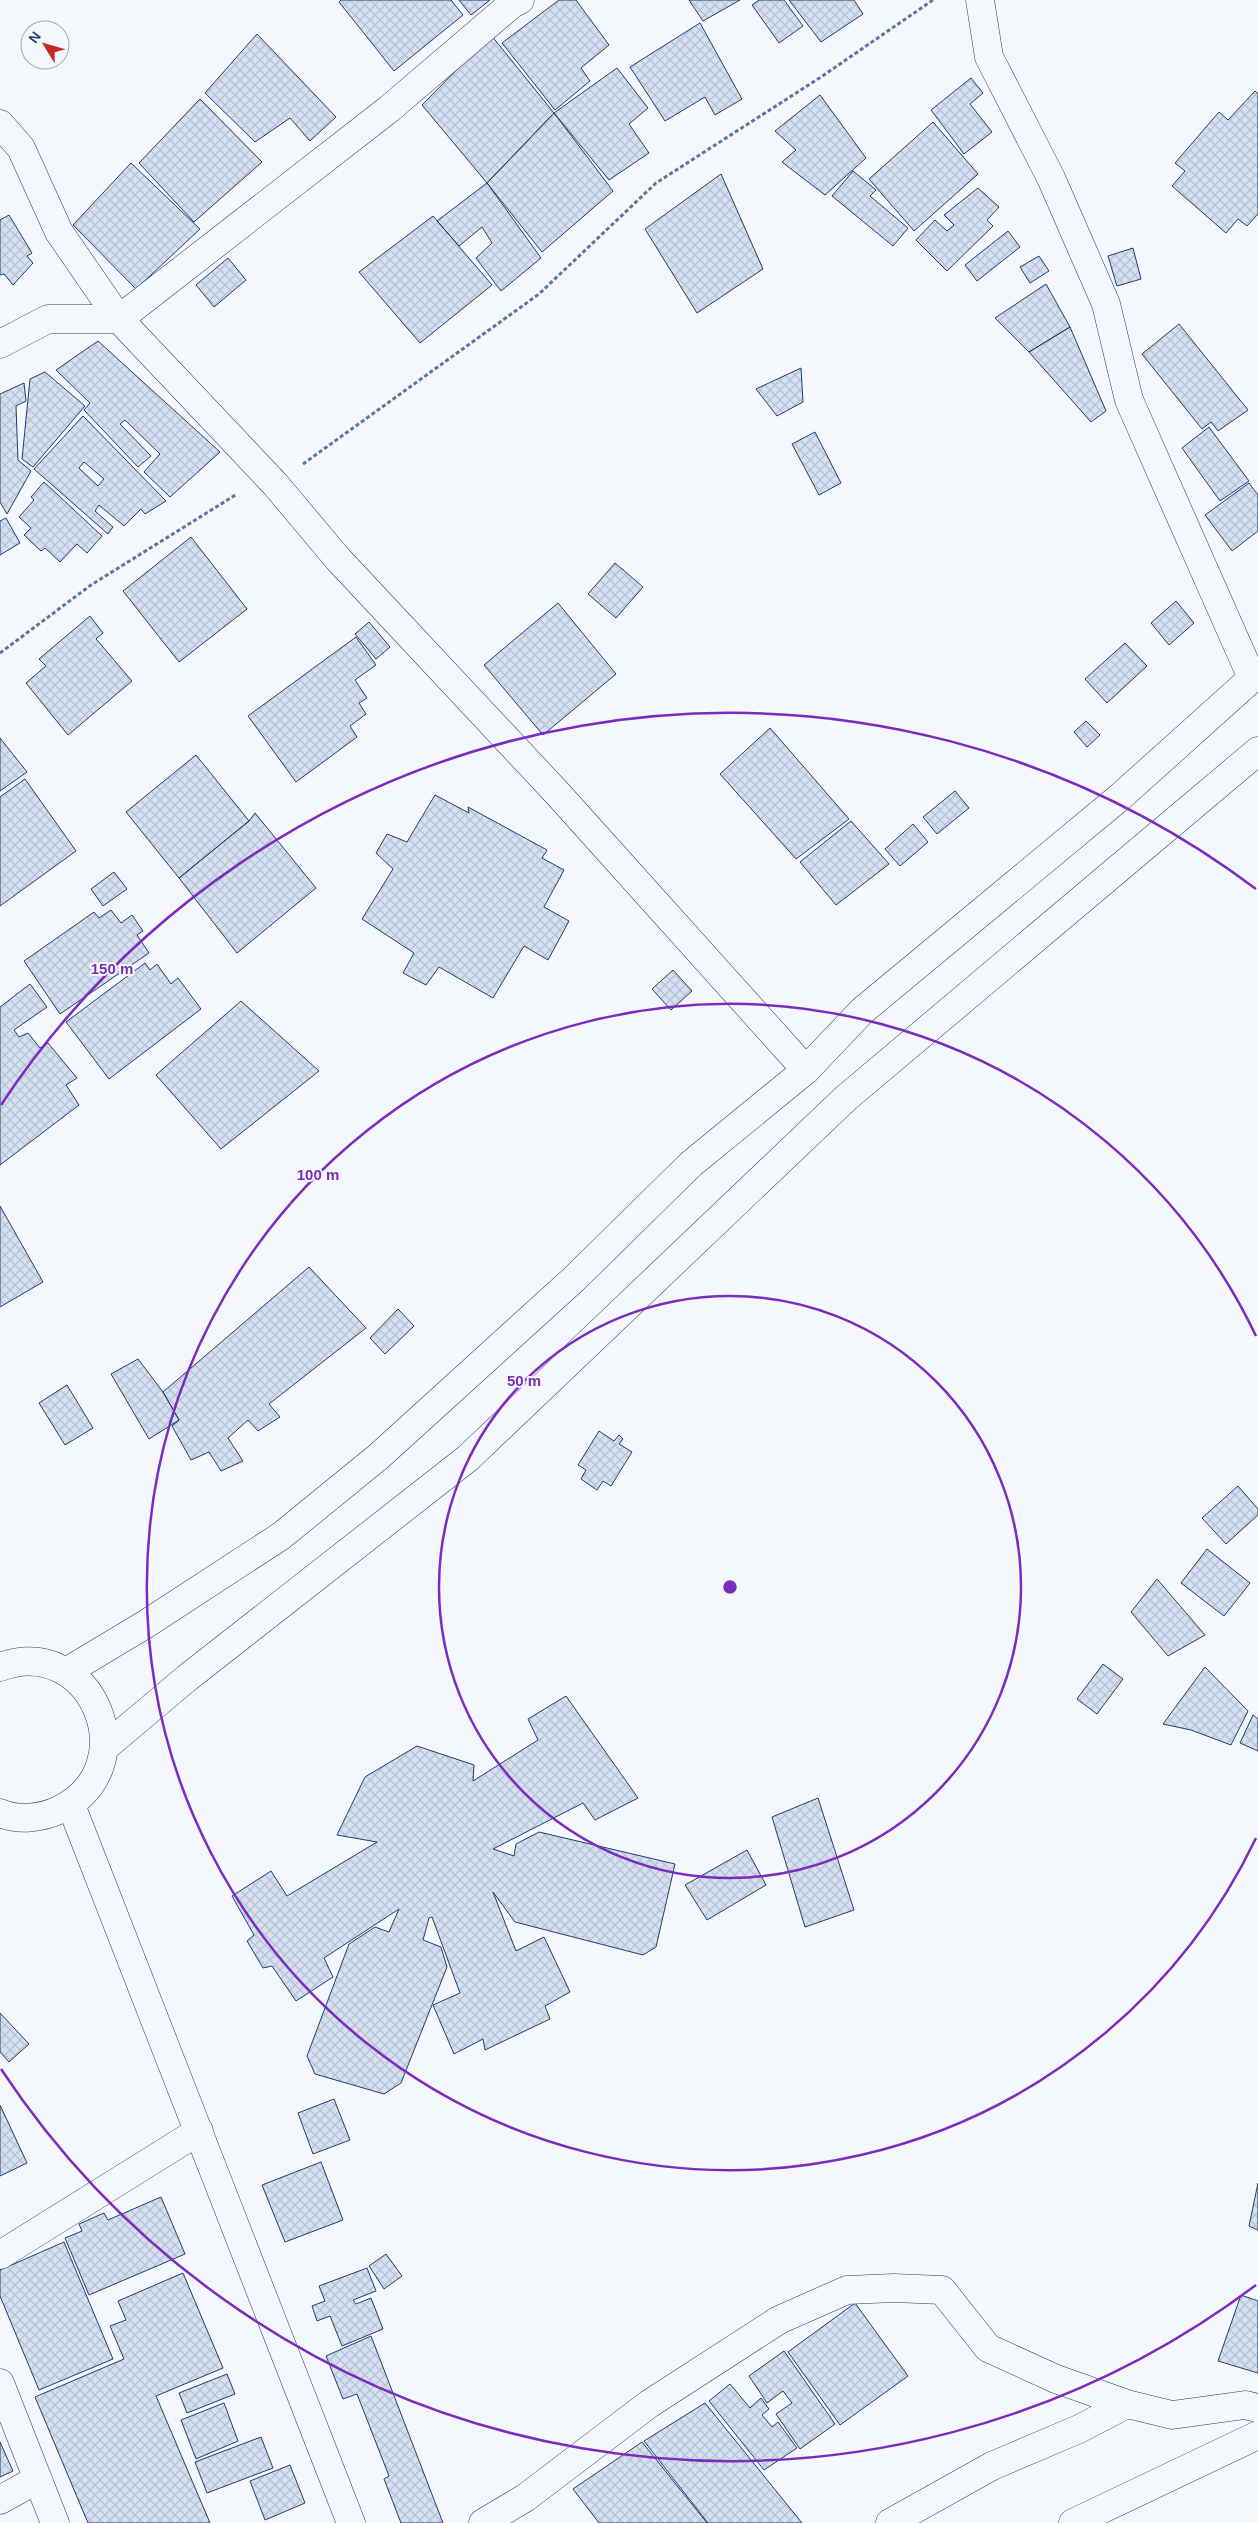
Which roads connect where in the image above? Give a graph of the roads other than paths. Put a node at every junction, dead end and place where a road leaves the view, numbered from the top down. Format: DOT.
graph roads {
  1 [pos="520,0"];
  2 [pos="980,0"];
  3 [pos="0,124"];
  4 [pos="119,318"];
  5 [pos="0,344"];
  6 [pos="1255,676"];
  7 [pos="1258,751"];
  8 [pos="806,1070"];
  9 [pos="0,1667"];
  10 [pos="66,1672"];
  11 [pos="104,1748"];
  12 [pos="70,1804"];
  13 [pos="2,1816"];
  14 [pos="199,2131"];
  15 [pos="0,2255"];
  16 [pos="0,2383"];
  17 [pos="1127,2404"];
  18 [pos="1258,2408"];
  19 [pos="1258,2435"];
  20 [pos="38,2479"];
  21 [pos="0,2500"];
  22 [pos="55,2523"];
  23 [pos="351,2523"];
  24 [pos="483,2523"];
  25 [pos="890,2523"];
  26 [pos="1073,2523"];
  1 -- 4 [label="main road"];
  2 -- 6 [label="main road"];
  3 -- 4 [label="main road"];
  4 -- 5 [label="main road"];
  4 -- 8 [label="main road"];
  6 -- 8 [label="main road"];
  7 -- 11 [label="main road"];
  8 -- 10 [label="main road"];
  9 -- 10 [label="main road"];
  10 -- 11 [label="main road"];
  11 -- 12 [label="main road"];
  12 -- 13 [label="main road"];
  12 -- 14 [label="main road"];
  14 -- 15 [label="main road"];
  14 -- 23 [label="main road"];
  16 -- 20 [label="main road"];
  17 -- 18 [label="main road"];
  17 -- 24 [label="main road"];
  17 -- 25 [label="main road"];
  19 -- 26 [label="main road"];
  20 -- 21 [label="main road"];
  20 -- 22 [label="main road"];
}
